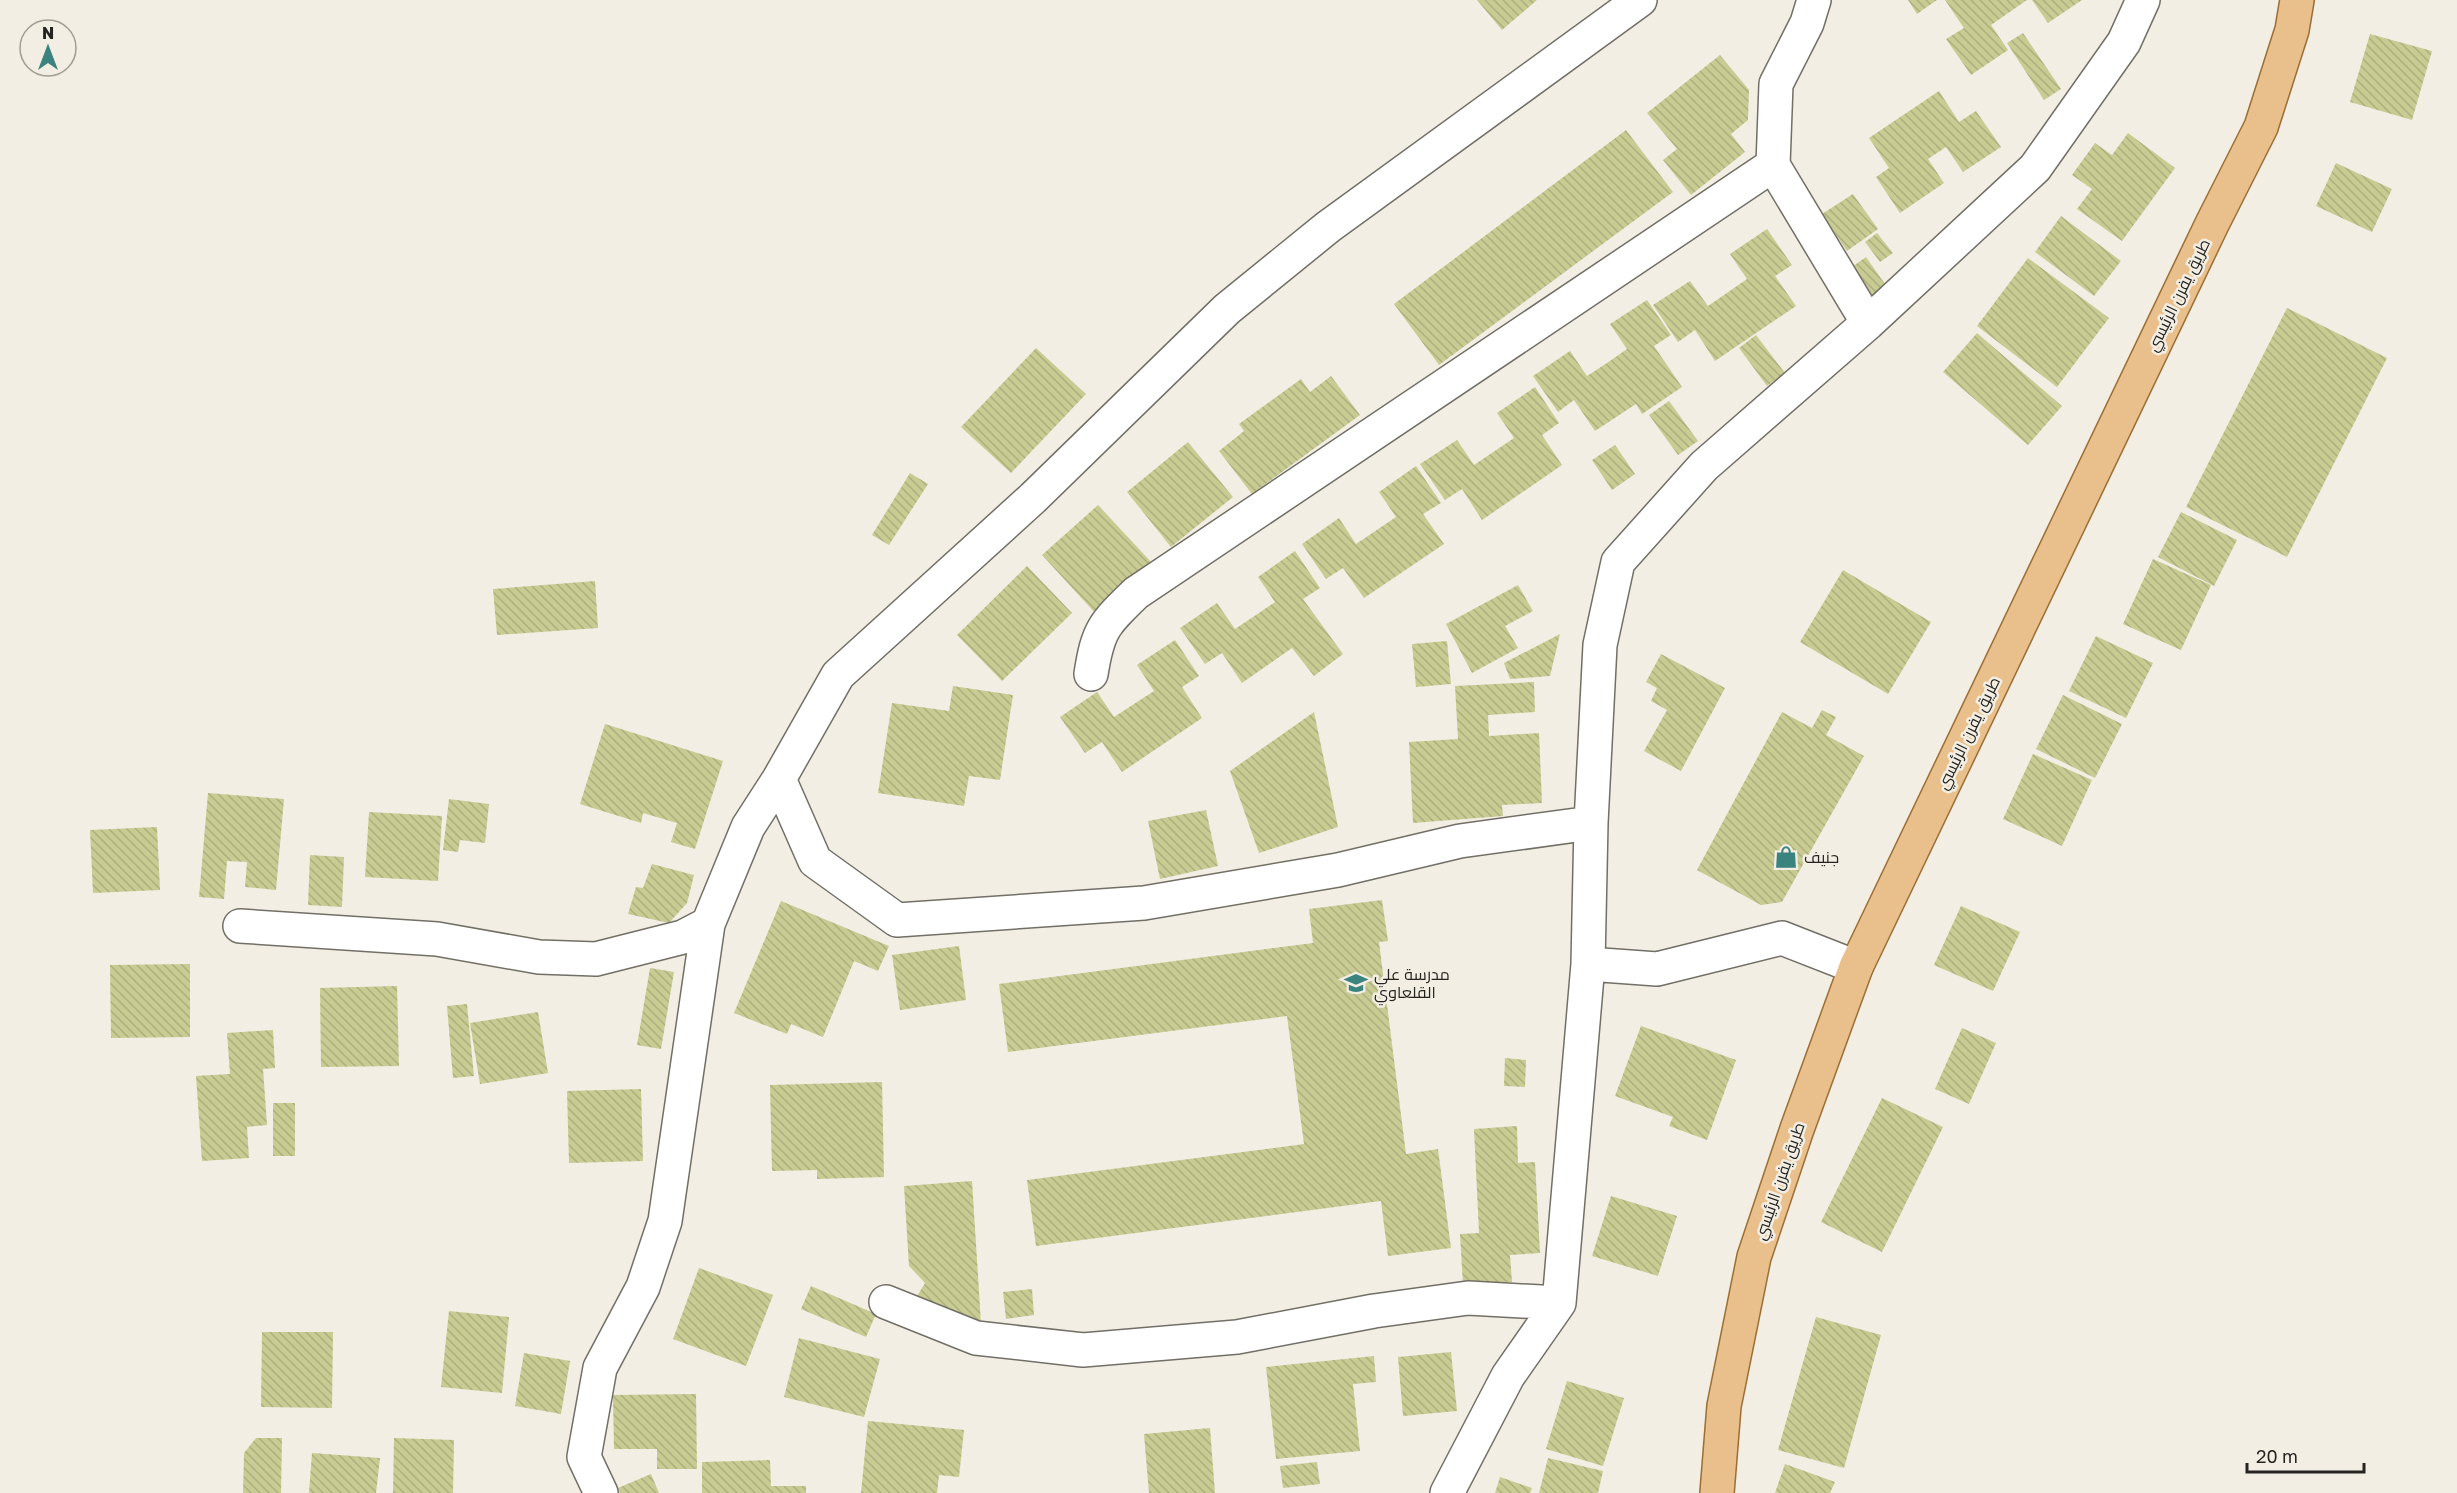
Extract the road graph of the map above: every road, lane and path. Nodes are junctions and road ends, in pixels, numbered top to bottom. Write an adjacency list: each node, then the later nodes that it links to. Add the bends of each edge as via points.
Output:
1 (1640, 0): 8 (street, via 1328,227 1227,309 1033,498 838,675)
2 (1814, 0): 5 (street, via 1807,23 1776,84)
3 (2143, 0): 6 (street, via 2124,42 2034,168)
4 (2297, 0): 13 (main road, طريق يفرن الرئيسي, via 2292,30 2261,127)
5 (1773, 165): 6 (street); 7 (street, via 1136,593 1107,621 1096,644)
6 (1868, 323): 9 (street, via 1704,466 1618,562 1600,645)
7 (1091, 674)
8 (779, 779): 9 (street, via 814,861 897,920 1144,903 1338,870 1460,841); 10 (street, via 747,827)
9 (1591, 823): 12 (street)
10 (708, 924): 11 (street, via 683,937 596,959 539,957 437,939); 16 (street, via 665,1221 643,1287 600,1368 584,1457)
11 (240, 926)
12 (1588, 964): 13 (street, via 1657,969 1782,938); 15 (street)
13 (1856, 967): 18 (main road, طريق يفرن الرئيسي, via 1754,1257 1724,1406)
14 (886, 1302): 15 (street, via 976,1338 1083,1350 1237,1337 1468,1298)
15 (1559, 1303): 17 (street, via 1508,1376)
16 (602, 1493)
17 (1447, 1493)
18 (1716, 1493)

